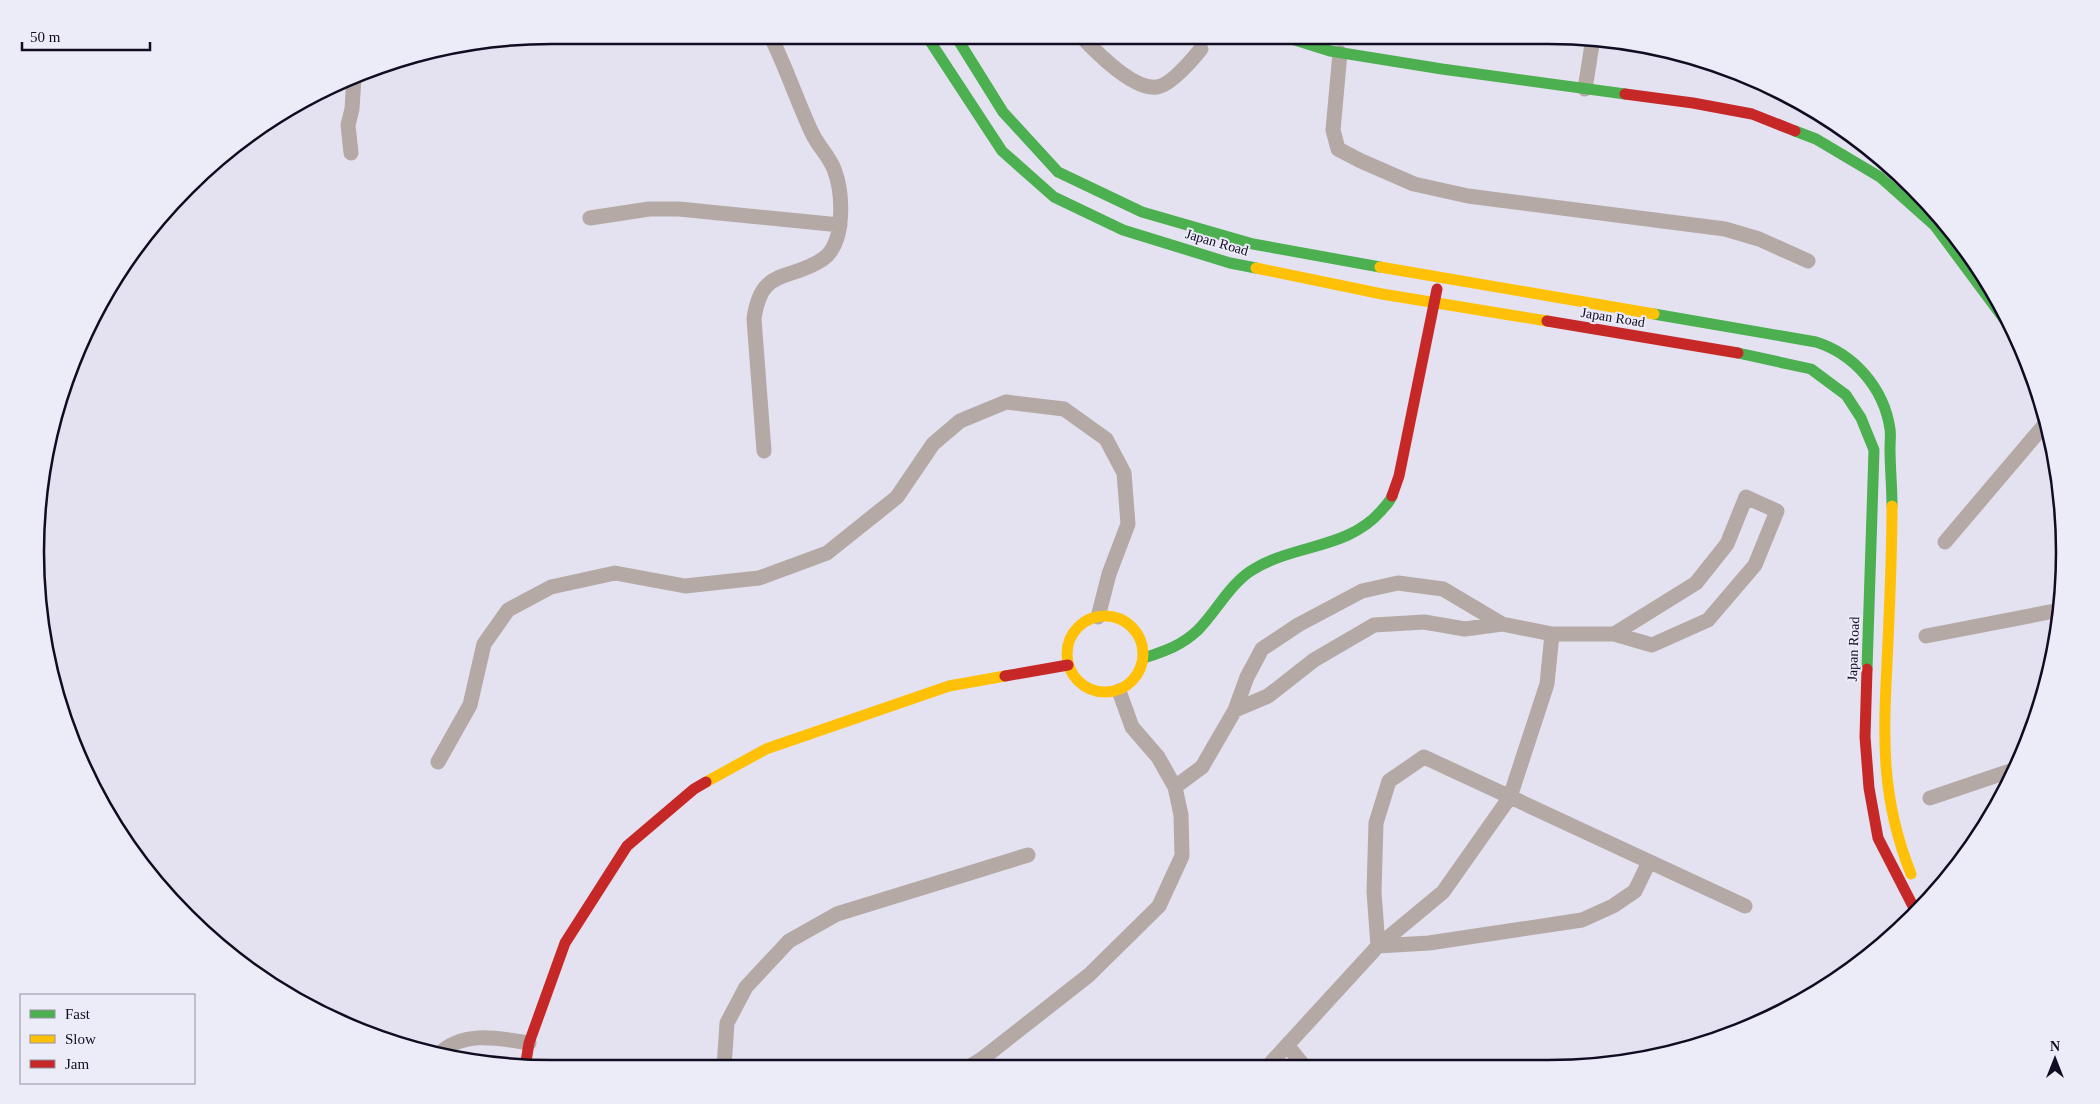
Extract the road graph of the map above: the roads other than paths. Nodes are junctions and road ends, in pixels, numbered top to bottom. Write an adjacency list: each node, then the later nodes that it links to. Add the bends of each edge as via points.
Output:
1 (774, 44): 13 (street, via 813,135 834,168)
2 (932, 44): 17 (main road, Japan Road, via 1002,152 1054,196 1123,230 1230,263)
3 (961, 44): 15 (main road, Japan Road, via 1003,112 1058,172 1142,212 1253,244)
4 (1089, 44): 7 (street, via 1103,59 1148,87 1164,84 1185,68)
5 (1306, 44): 8 (main road)
6 (1592, 46): 10 (street)
7 (1201, 49)
8 (1340, 53): 10 (main road); 14 (street, via 1332,130 1338,149 1360,161 1414,184 1468,196 1725,229 1758,239)
9 (354, 84): 11 (street, via 348,124)
10 (1585, 89): 16 (main road, via 1752,114 1816,139 1880,177 1936,226)
11 (351, 153)
12 (590, 218): 13 (street, via 649,209 679,209)
13 (840, 225): 19 (street, via 836,242 824,258 789,273 761,291 754,319)
14 (1808, 261)
15 (1439, 278): 17 (main road); 38 (main road, Japan Road, via 1823,343 1864,372 1878,395 1889,426 1892,570 1884,729 1886,784 1892,824 1900,850)
16 (1986, 295)
17 (1434, 302): 27 (main road, via 1399,476 1391,499 1373,520 1355,533 1282,556 1253,569 1221,600 1198,630 1173,649); 39 (main road, Japan Road, via 1756,356 1812,369 1846,395 1861,418 1874,450 1865,737 1869,788 1878,838)
18 (2041, 429): 20 (street)
19 (764, 451)
20 (1945, 542)
21 (2053, 611): 26 (street)
22 (1098, 617): 27 (main road, via 1110,616 1131,626 1139,635); 28 (main road, via 1086,621 1069,640); 31 (street, via 1109,574 1128,524 1124,473 1106,439 1064,409 1006,402 960,421 933,444 898,497 828,553 759,578 685,586 615,573 551,587 508,610 484,644 470,705)
23 (1502, 624): 24 (street); 30 (street, via 1465,629 1424,622 1374,625 1314,660 1268,696); 30 (street, via 1443,589 1398,582 1362,591 1298,625 1262,649)
24 (1552, 634): 25 (street); 34 (street, via 1547,684)
25 (1614, 634): 25 (street, via 1696,583 1727,544 1746,497 1777,511 1755,565 1708,620 1652,645)
26 (1926, 636)
27 (1144, 658): 29 (main road, via 1136,678)
28 (1068, 665): 29 (main road, via 1082,686 1106,693); 42 (main road, via 948,686 766,749 694,790 627,846 565,942)
29 (1119, 691): 33 (street, via 1132,727 1158,757)
30 (1235, 710): 33 (street, via 1202,767)
31 (438, 762)
32 (2006, 772): 35 (street)
33 (1175, 788): 47 (street, via 1181,815 1182,856 1159,906 1089,974)
34 (1510, 797): 37 (street); 41 (street, via 1443,892); 41 (street, via 1424,757 1389,781 1376,823 1374,892)
35 (1930, 798)
36 (1028, 855): 46 (street, via 837,914 789,941 746,987 727,1023)
37 (1649, 862): 40 (street); 41 (street, via 1635,891 1614,906 1582,920 1429,943)
38 (1916, 882)
39 (1913, 905)
40 (1745, 906)
41 (1378, 946): 43 (street)
42 (529, 1043): 44 (street, via 488,1036 460,1041); 45 (main road)
43 (1287, 1044): 48 (street); 49 (street)
44 (448, 1049)
45 (526, 1059)
46 (724, 1060)
47 (980, 1060)
48 (1273, 1060)
49 (1299, 1060)

